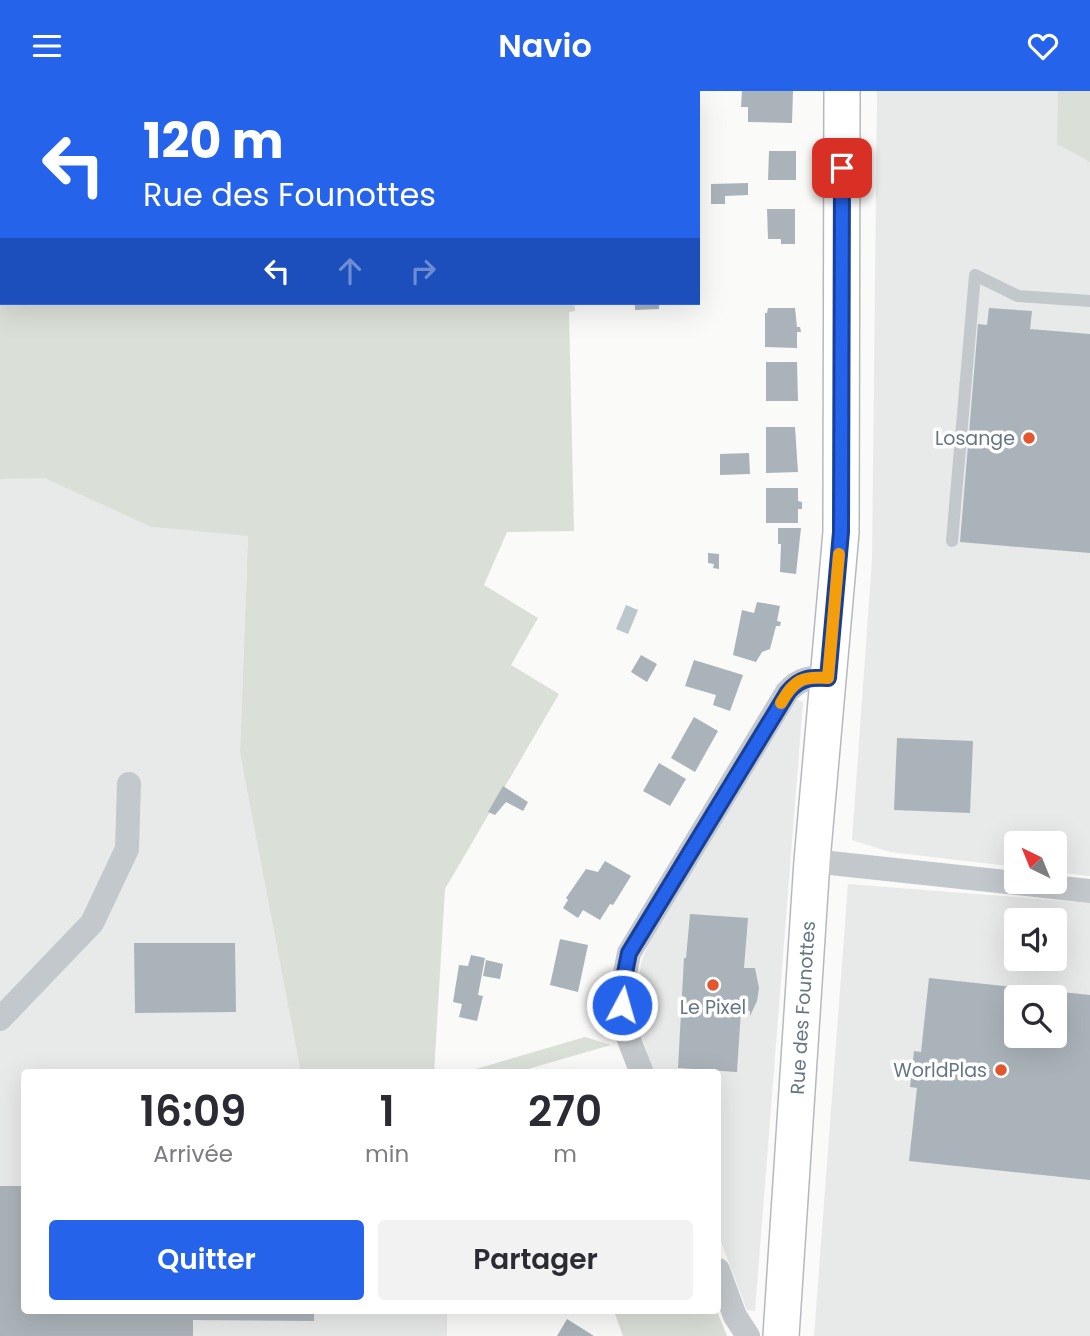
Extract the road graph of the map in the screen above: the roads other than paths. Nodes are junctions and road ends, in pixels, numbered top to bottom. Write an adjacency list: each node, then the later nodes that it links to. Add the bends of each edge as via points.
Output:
1 (842, 91): 4 (street, Rue des Founottes, via 841,532)
2 (1090, 301): 3 (lane, via 1018,296 975,275)
3 (951, 541)
4 (828, 678): 6 (street, Rue des Founottes); 9 (street, via 807,677 788,692 629,953 622,1022)
5 (130, 784): 8 (street, via 127,849 92,923)
6 (812, 861): 7 (street); 12 (street, Rue des Founottes)
7 (1090, 891)
8 (0, 1019)
9 (640, 1069)
10 (721, 1277): 11 (street)
11 (741, 1326)
12 (781, 1336)

